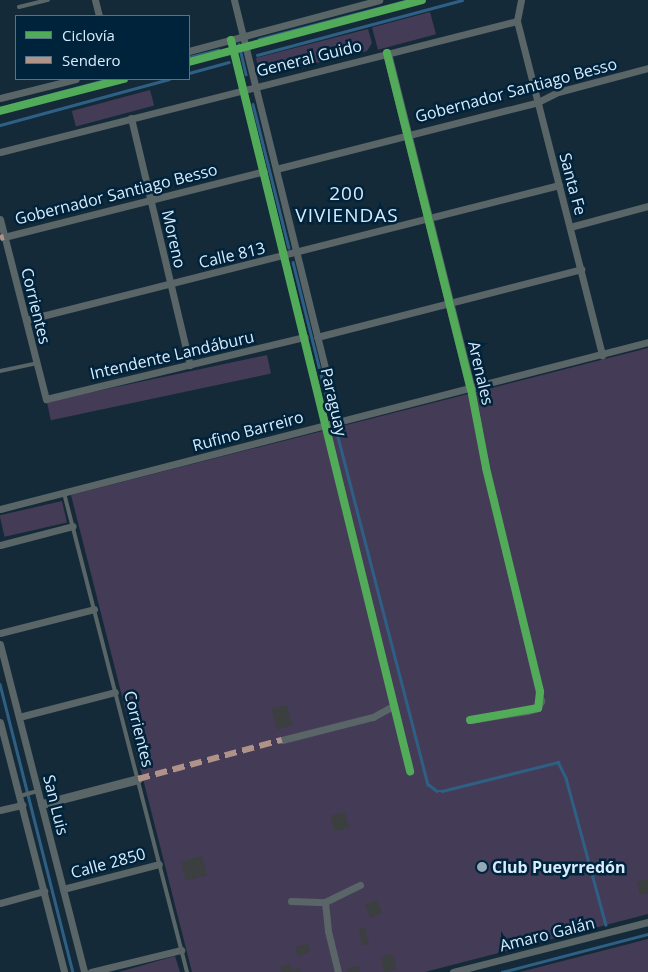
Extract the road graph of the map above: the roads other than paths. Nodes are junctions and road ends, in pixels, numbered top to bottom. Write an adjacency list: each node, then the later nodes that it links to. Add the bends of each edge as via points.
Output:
1 (48, 0): 6 (lane)
2 (95, 0): 7 (street)
3 (234, 0): 9 (street, Paraguay)
4 (376, 0): 9 (street)
5 (521, 0): 8 (street)
6 (19, 7)
7 (99, 15)
8 (517, 21): 12 (street, General Guido); 18 (street, Santa Fe)
9 (243, 37): 10 (street); 15 (street, Paraguay)
10 (231, 40): 11 (street); 16 (street, Paraguay)
11 (190, 51)
12 (387, 53): 15 (street, General Guido); 20 (street, Arenales)
13 (648, 68): 18 (street, Gobernador Santiago Besso, via 558,92)
14 (72, 80): 17 (street)
15 (255, 85): 16 (street, General Guido); 22 (street, Paraguay)
16 (243, 88): 19 (street, General Guido); 23 (street, Paraguay)
17 (0, 98)
18 (538, 102): 20 (street, Gobernador Santiago Besso); 24 (street, Santa Fe)
19 (131, 118): 21 (street, General Guido); 25 (street, Moreno)
20 (407, 134): 22 (street, Gobernador Santiago Besso); 28 (street, Arenales)
21 (0, 152)
22 (276, 168): 31 (street, Paraguay)
23 (264, 171): 25 (street, Gobernador Santiago Besso); 32 (street, Paraguay)
24 (559, 185): 28 (street, Calle 813); 29 (street, Santa Fe)
25 (151, 200): 30 (street, Gobernador Santiago Besso); 34 (street, Moreno)
26 (648, 206): 29 (street)
27 (0, 219): 30 (street, Corrientes)
28 (429, 220): 31 (street, Calle 813); 35 (street, Arenales)
29 (570, 227): 33 (street, Santa Fe)
30 (4, 237): 36 (street, Corrientes)
31 (296, 254): 32 (street, Calle 813); 38 (street, Paraguay)
32 (285, 256): 34 (street, Calle 813); 37 (street, Paraguay)
33 (581, 269): 35 (street); 40 (street, Santa Fe)
34 (170, 284): 36 (street, Calle 813); 42 (street, Moreno)
35 (450, 303): 38 (street); 44 (street, Arenales)
36 (26, 320): 41 (street, Corrientes)
37 (305, 337): 42 (street, Intendente Landáburu); 47 (street, Paraguay)
38 (317, 337): 46 (street, Paraguay)
39 (648, 342): 40 (street, Rufino Barreiro)
40 (602, 355): 44 (street, Rufino Barreiro)
41 (37, 363): 43 (lane); 45 (street, Corrientes)
42 (190, 365): 45 (street, Intendente Landáburu)
43 (0, 372)
44 (471, 389): 46 (street, Rufino Barreiro); 58 (street, Arenales, via 486,468 541,701 538,708 527,711)
45 (46, 399)
46 (338, 421): 47 (street, Rufino Barreiro)
47 (325, 425): 48 (street, Rufino Barreiro); 56 (street, Paraguay)
48 (64, 493): 49 (street, Rufino Barreiro); 50 (lane, Corrientes)
49 (0, 509)
50 (73, 526): 51 (street); 52 (lane, Corrientes)
51 (0, 545)
52 (94, 609): 53 (street); 55 (lane, Corrientes)
53 (0, 633)
54 (0, 644): 57 (street, San Luis)
55 (115, 692): 57 (street); 62 (lane, Corrientes)
56 (393, 706): 60 (street, via 373,717); 61 (street, Paraguay)
57 (19, 716): 63 (street, San Luis)
58 (470, 720)
59 (0, 722): 64 (street, San Luis)
60 (282, 740)
61 (410, 771)
62 (138, 779): 65 (street); 68 (lane, Corrientes)
63 (38, 791): 64 (lane); 65 (street, San Luis)
64 (20, 796): 66 (street, San Luis)
65 (42, 804): 70 (street, San Luis)
66 (22, 805): 67 (street); 71 (street, San Luis)
67 (0, 810)
68 (159, 864): 70 (street, Calle 2850); 76 (lane, Corrientes)
69 (360, 885): 73 (street)
70 (63, 889): 78 (street, San Luis)
71 (44, 891): 74 (street); 77 (street, San Luis)
72 (291, 901): 73 (street)
73 (325, 902): 81 (street)
74 (0, 903)
75 (648, 922): 82 (street, Amaro Galán)
76 (181, 950): 79 (street); 80 (lane, Corrientes)
77 (64, 972)
78 (84, 972)
79 (91, 972)
80 (187, 972)
81 (338, 972)
82 (453, 972)

